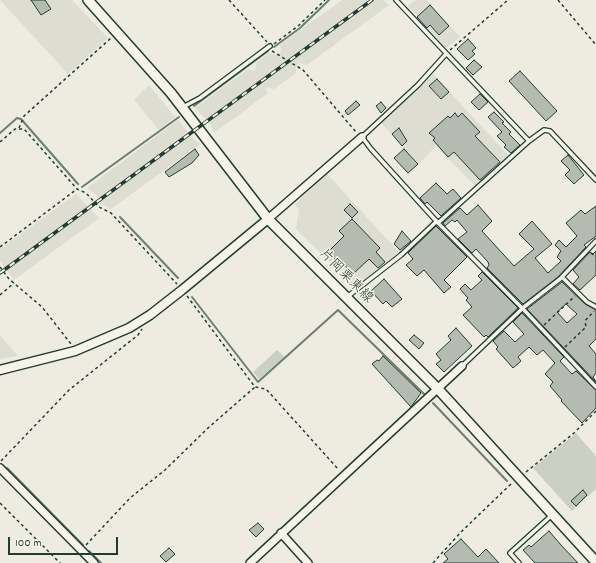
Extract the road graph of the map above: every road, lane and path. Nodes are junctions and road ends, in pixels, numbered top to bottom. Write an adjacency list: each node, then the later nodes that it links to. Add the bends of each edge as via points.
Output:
1 (88, 0): 7 (main road, 片岡栗東線)
2 (229, 0): 9 (path)
3 (325, 0): 9 (path, via 298,26)
4 (396, 0): 10 (lane)
5 (508, 0): 10 (path)
6 (558, 0): 8 (path)
7 (118, 32): 11 (main road, 片岡栗東線); 12 (path, via 24,116)
8 (596, 45)
9 (270, 46): 11 (lane, via 200,98); 13 (path, via 272,51 303,70)
10 (446, 54): 13 (lane, via 418,85); 14 (lane)
11 (182, 108): 18 (main road, 片岡栗東線)
12 (19, 128): 15 (path, via 14,129); 17 (path, via 24,129)
13 (362, 137): 18 (street); 19 (lane)
14 (529, 141): 16 (lane, via 544,130 550,131); 19 (lane)
15 (0, 142)
16 (596, 180)
17 (77, 189): 21 (path); 25 (path, via 86,193 99,207 111,212)
18 (268, 219): 25 (street); 28 (main road, 片岡栗東線)
19 (438, 222): 28 (lane, via 401,255); 30 (lane)
20 (596, 241): 23 (lane)
21 (0, 247)
22 (0, 267): 24 (path)
23 (562, 277): 26 (lane); 30 (lane)
24 (14, 283): 27 (path); 34 (path, via 42,306 68,338)
25 (182, 290): 34 (street, via 129,328); 37 (path)
26 (578, 293): 29 (lane); 32 (path)
27 (0, 295)
28 (346, 297): 39 (main road, 片岡栗東線)
29 (596, 308): 33 (path, via 585,321 586,327)
30 (522, 309): 32 (lane); 35 (lane)
31 (143, 328): 41 (path, via 138,335 69,390)
32 (541, 328): 33 (lane)
33 (562, 350): 38 (lane)
34 (75, 351): 36 (street)
35 (462, 366): 39 (street)
36 (0, 370)
37 (255, 387): 43 (path, via 266,389); 48 (path, via 165,470 130,498)
38 (596, 387)
39 (438, 389): 43 (street); 44 (main road, 片岡栗東線)
40 (596, 411): 44 (path, via 574,433)
41 (0, 462)
42 (0, 468): 48 (street)
43 (344, 476): 47 (street)
44 (519, 478): 46 (main road, 片岡栗東線); 54 (path, via 461,532)
45 (0, 503): 50 (path)
46 (552, 514): 49 (main road, 片岡栗東線); 55 (lane, via 510,552)
47 (281, 533): 52 (street); 53 (street)
48 (81, 550): 51 (street)
49 (596, 562)
50 (60, 563)
51 (94, 563)
52 (250, 563)
53 (308, 563)
54 (433, 563)
55 (519, 563)

